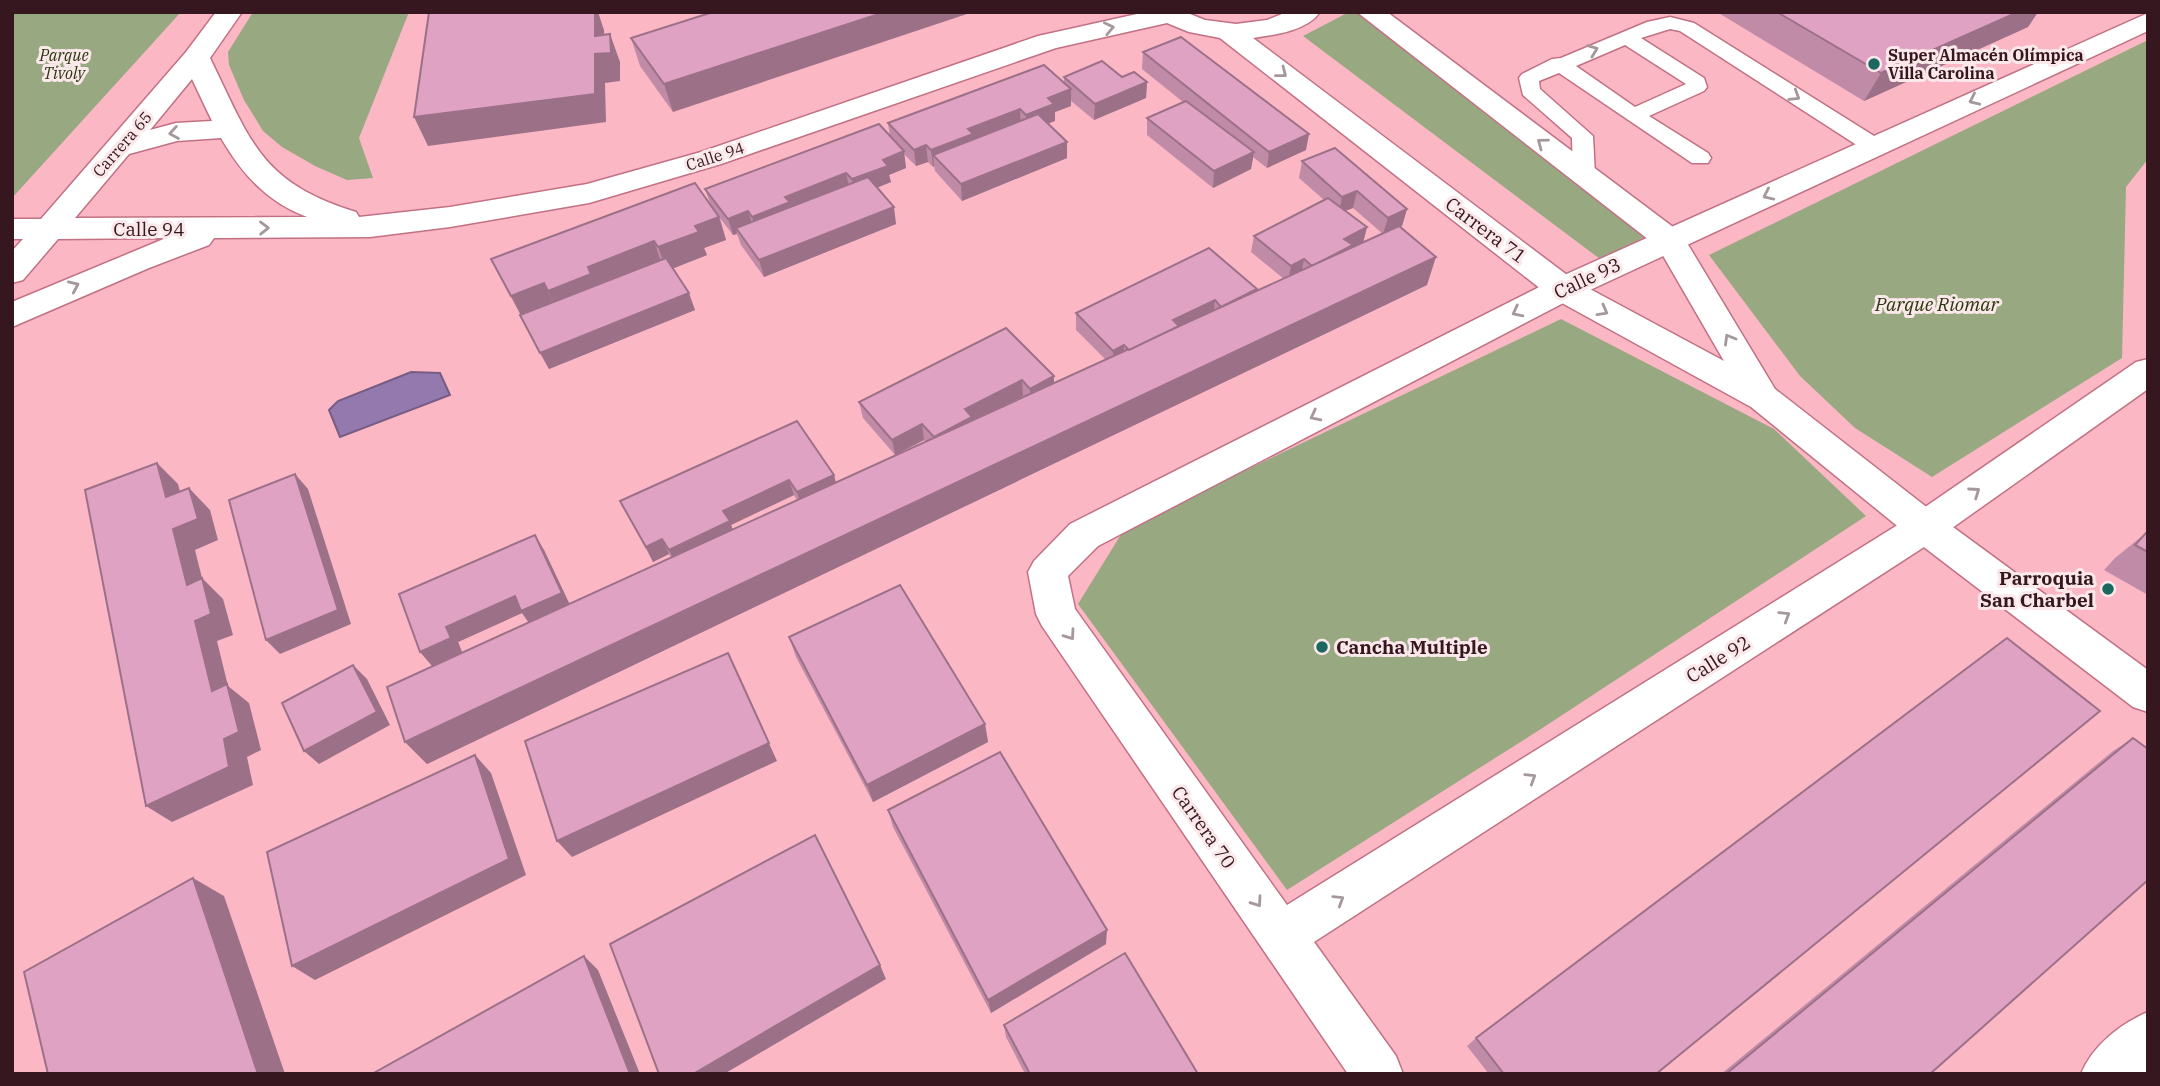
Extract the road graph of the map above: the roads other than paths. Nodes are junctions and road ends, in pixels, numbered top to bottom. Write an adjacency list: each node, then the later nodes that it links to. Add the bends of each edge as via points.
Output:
1 (229, 12): 10 (street, Carrera 65)
2 (1088, 12): 9 (street, Calle 94)
3 (1307, 12): 7 (street, via 1269,29)
4 (1370, 12): 17 (street, Carrera 71, one-way to 4)
5 (1167, 14): 7 (street); 9 (street, Calle 94, one-way to 5)
6 (2148, 21): 14 (street, Calle 93, one-way to 14)
7 (1228, 32): 24 (street, Carrera 71, one-way to 24)
8 (1626, 37): 11 (lane, one-way to 8); 12 (lane, via 1697,82 1697,87); 14 (lane, one-way to 14, via 1670,23 1687,27)
9 (1048, 42): 18 (street, Calle 94, via 711,158 589,193)
10 (196, 58): 13 (street, Calle 94); 15 (street, Carrera 65)
11 (1559, 63): 12 (lane); 17 (lane, via 1529,78 1530,91 1582,136)
12 (1633, 114): 16 (lane)
13 (232, 128): 15 (street, one-way to 15, via 176,132); 18 (street, Calle 94, via 258,171 279,191 307,206)
14 (1874, 146): 22 (street, Calle 93, one-way to 22)
15 (118, 148): 21 (street, Carrera 65)
16 (1700, 158)
17 (1584, 175): 22 (street, Carrera 71)
18 (370, 227): 20 (street, Calle 94, one-way to 18)
19 (12, 229): 21 (street, Calle 94)
20 (225, 229): 21 (street, Calle 94); 25 (street, one-way to 20, via 138,260)
21 (49, 230): 23 (street, Carrera 65)
22 (1670, 240): 24 (street, Calle 93); 27 (street, Carrera 71, one-way to 22)
23 (12, 272)
24 (1563, 289): 27 (street, Carrera 71, one-way to 27); 29 (street, Calle 93, one-way to 29, via 1084,535)
25 (12, 315)
26 (2148, 371): 28 (street, Calle 92, one-way to 26)
27 (1763, 398): 28 (street, Carrera 71)
28 (1925, 527): 30 (street, Carrera 71); 31 (street, Calle 92, one-way to 28)
29 (1048, 572): 31 (street, Carrera 70, one-way to 31, via 1056,614)
30 (2148, 694)
31 (1281, 936): 33 (street, Carrera 70)
32 (2148, 1037): 34 (street)
33 (1378, 1074)
34 (2106, 1074)

